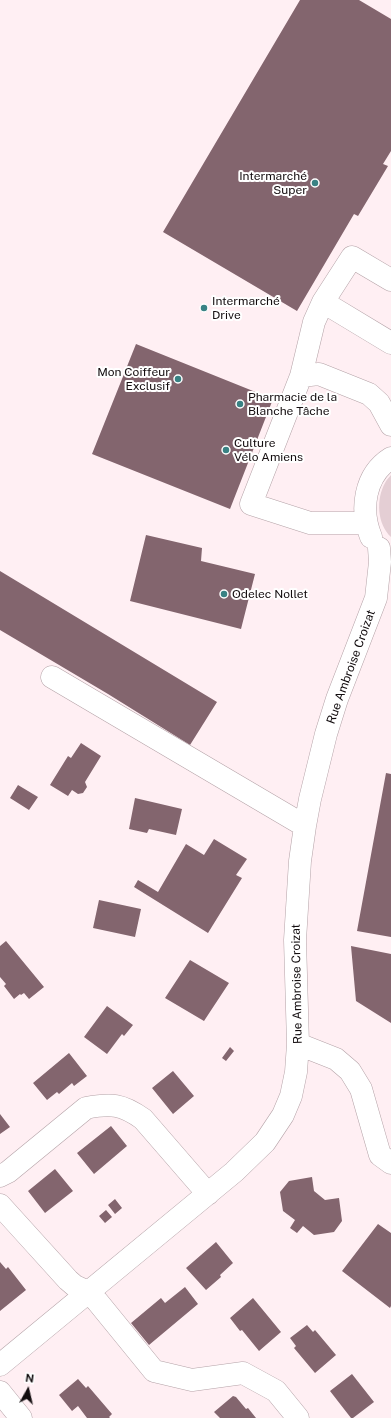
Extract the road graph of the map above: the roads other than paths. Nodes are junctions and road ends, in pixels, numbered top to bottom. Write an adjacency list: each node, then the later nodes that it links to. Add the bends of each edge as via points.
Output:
1 (391, 280): 2 (street, via 352,257)
2 (323, 302): 3 (street); 4 (street, via 314,322)
3 (391, 343)
4 (301, 376): 5 (street, via 319,374 369,394 379,403); 7 (street, via 251,504 310,523)
5 (391, 425)
6 (391, 458): 7 (street, via 376,472 368,488 364,505)
7 (366, 523): 8 (street, via 371,536)
8 (385, 553): 9 (street, Rue Ambroise Croizat, via 380,562)
9 (384, 593): 11 (street, Rue Ambroise Croizat, via 337,699 313,785)
10 (52, 677): 11 (street)
11 (305, 826): 12 (street, Rue Ambroise Croizat, via 295,940)
12 (298, 1044): 13 (street, via 336,1059 350,1071 361,1090 380,1155); 15 (street, Rue Ambroise Croizat, via 291,1096 283,1115 265,1142)
13 (391, 1163)
14 (0, 1176): 15 (street, via 86,1108 101,1105 118,1106 143,1118)
15 (208, 1194): 17 (street, Rue Ambroise Croizat)
16 (0, 1205): 17 (street, via 75,1286)
17 (88, 1292): 18 (street, Rue Ambroise Croizat); 21 (street, via 154,1371 192,1380 242,1373 276,1391)
18 (0, 1365)
19 (0, 1392): 20 (street)
20 (21, 1418)
21 (298, 1418)

